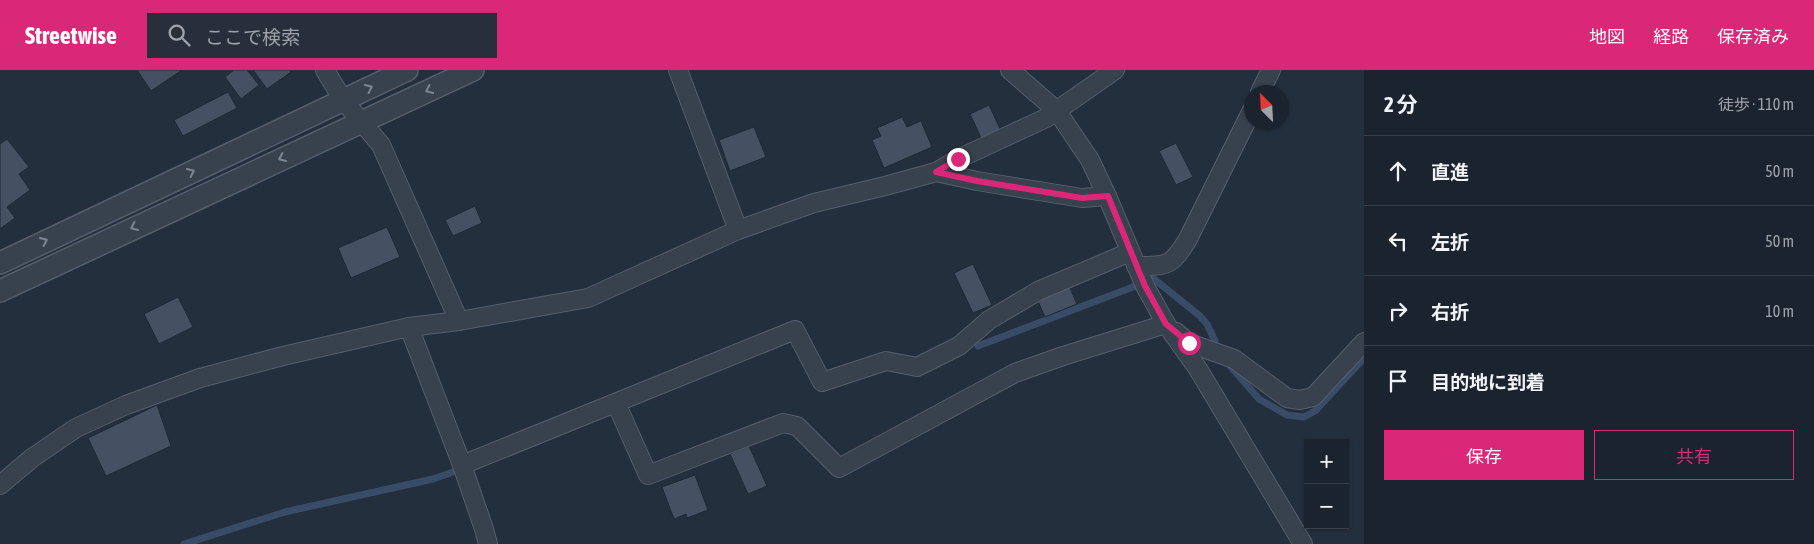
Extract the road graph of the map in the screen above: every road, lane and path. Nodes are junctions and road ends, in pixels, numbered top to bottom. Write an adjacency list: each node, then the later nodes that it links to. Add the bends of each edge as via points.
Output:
1 (325, 70): 9 (street)
2 (407, 70): 9 (street, one-way to 2)
3 (474, 70): 11 (street, one-way to 11)
4 (678, 70): 15 (street)
5 (1010, 70): 10 (street)
6 (1115, 70): 10 (street)
7 (1271, 70): 8 (street)
8 (1264, 85)
9 (343, 100): 11 (street); 16 (street, one-way to 9)
10 (1057, 111): 13 (street); 14 (street, via 1090,160)
11 (361, 122): 18 (street, one-way to 18); 19 (street, via 381,145)
12 (1244, 126): 17 (street, via 1177,258 1161,266)
13 (936, 172): 14 (street, via 1082,198); 15 (street, via 814,203)
14 (1108, 196): 17 (street)
15 (738, 230): 19 (street, via 588,298)
16 (0, 263)
17 (1138, 270): 20 (street); 23 (street, via 1038,291 989,320 959,346 917,367 886,361 822,382 795,330)
18 (0, 290)
19 (459, 322): 21 (street)
20 (1166, 324): 22 (street, via 1189,343 1234,359 1287,398 1300,400 1313,397); 23 (street, via 1015,374 839,468 797,426 783,423 648,475); 27 (street, via 1198,369)
21 (410, 327): 24 (street); 25 (street, via 200,378 126,406 76,428)
22 (1364, 342)
23 (616, 403): 24 (street)
24 (462, 465): 26 (street)
25 (0, 485)
26 (488, 544)
27 (1303, 544)

